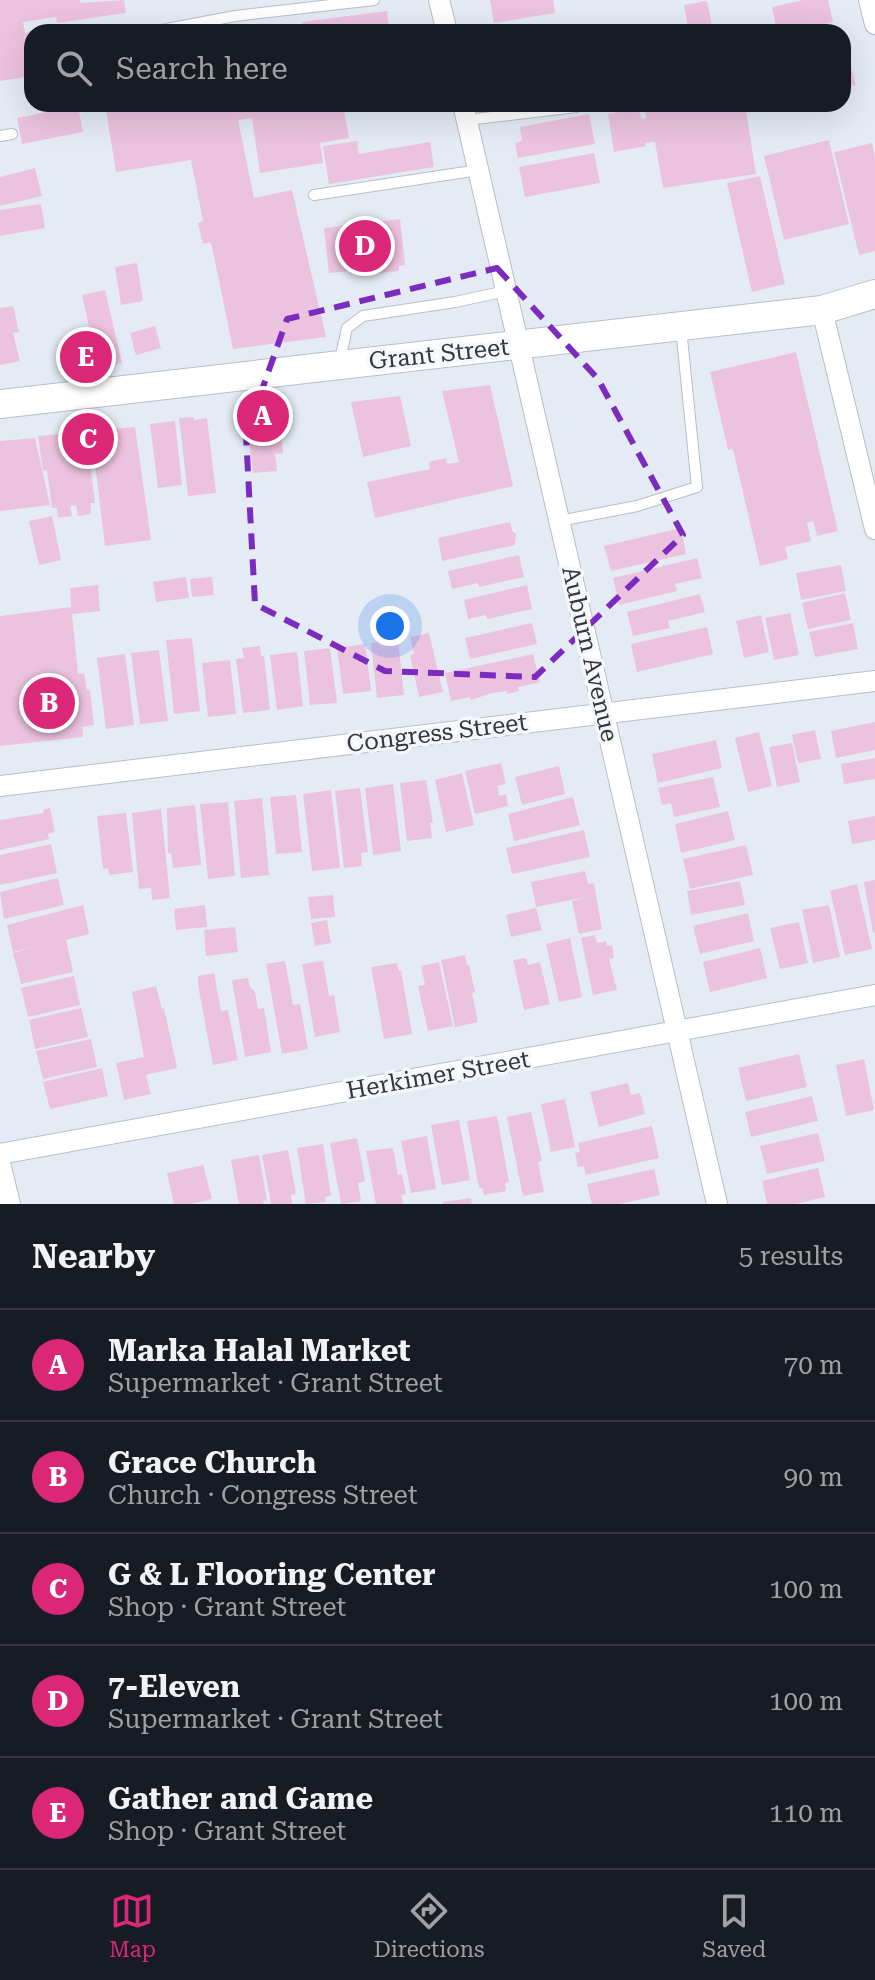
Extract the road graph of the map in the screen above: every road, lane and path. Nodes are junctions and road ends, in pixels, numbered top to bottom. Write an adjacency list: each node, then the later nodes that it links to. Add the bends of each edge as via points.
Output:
1 (374, 0): 4 (lane)
2 (439, 0): 5 (street)
3 (869, 0): 6 (street)
4 (193, 24)
5 (445, 24)
6 (875, 24)
7 (465, 112): 8 (street, Auburn Avenue)
8 (479, 170): 9 (lane); 10 (street, Auburn Avenue)
9 (314, 195)
10 (506, 291): 14 (street, Auburn Avenue); 15 (lane, via 363,316 347,328)
11 (875, 295): 12 (street, Grant Street)
12 (822, 310): 13 (street, Grant Street); 17 (street)
13 (681, 327): 14 (street, Grant Street); 18 (lane, via 697,487 637,506)
14 (519, 346): 15 (street, Grant Street); 18 (street, Auburn Avenue)
15 (339, 365): 16 (street, Grant Street)
16 (0, 404)
17 (874, 520)
18 (559, 521): 20 (street, Auburn Avenue)
19 (875, 681): 20 (street, Congress Street)
20 (604, 713): 21 (street, Congress Street); 23 (street, Auburn Avenue)
21 (0, 786)
22 (875, 995): 23 (street, Herkimer Street)
23 (677, 1032): 24 (street, Herkimer Street); 27 (street, Auburn Avenue)
24 (0, 1154)
25 (0, 1163): 26 (street)
26 (10, 1204)
27 (717, 1204)

